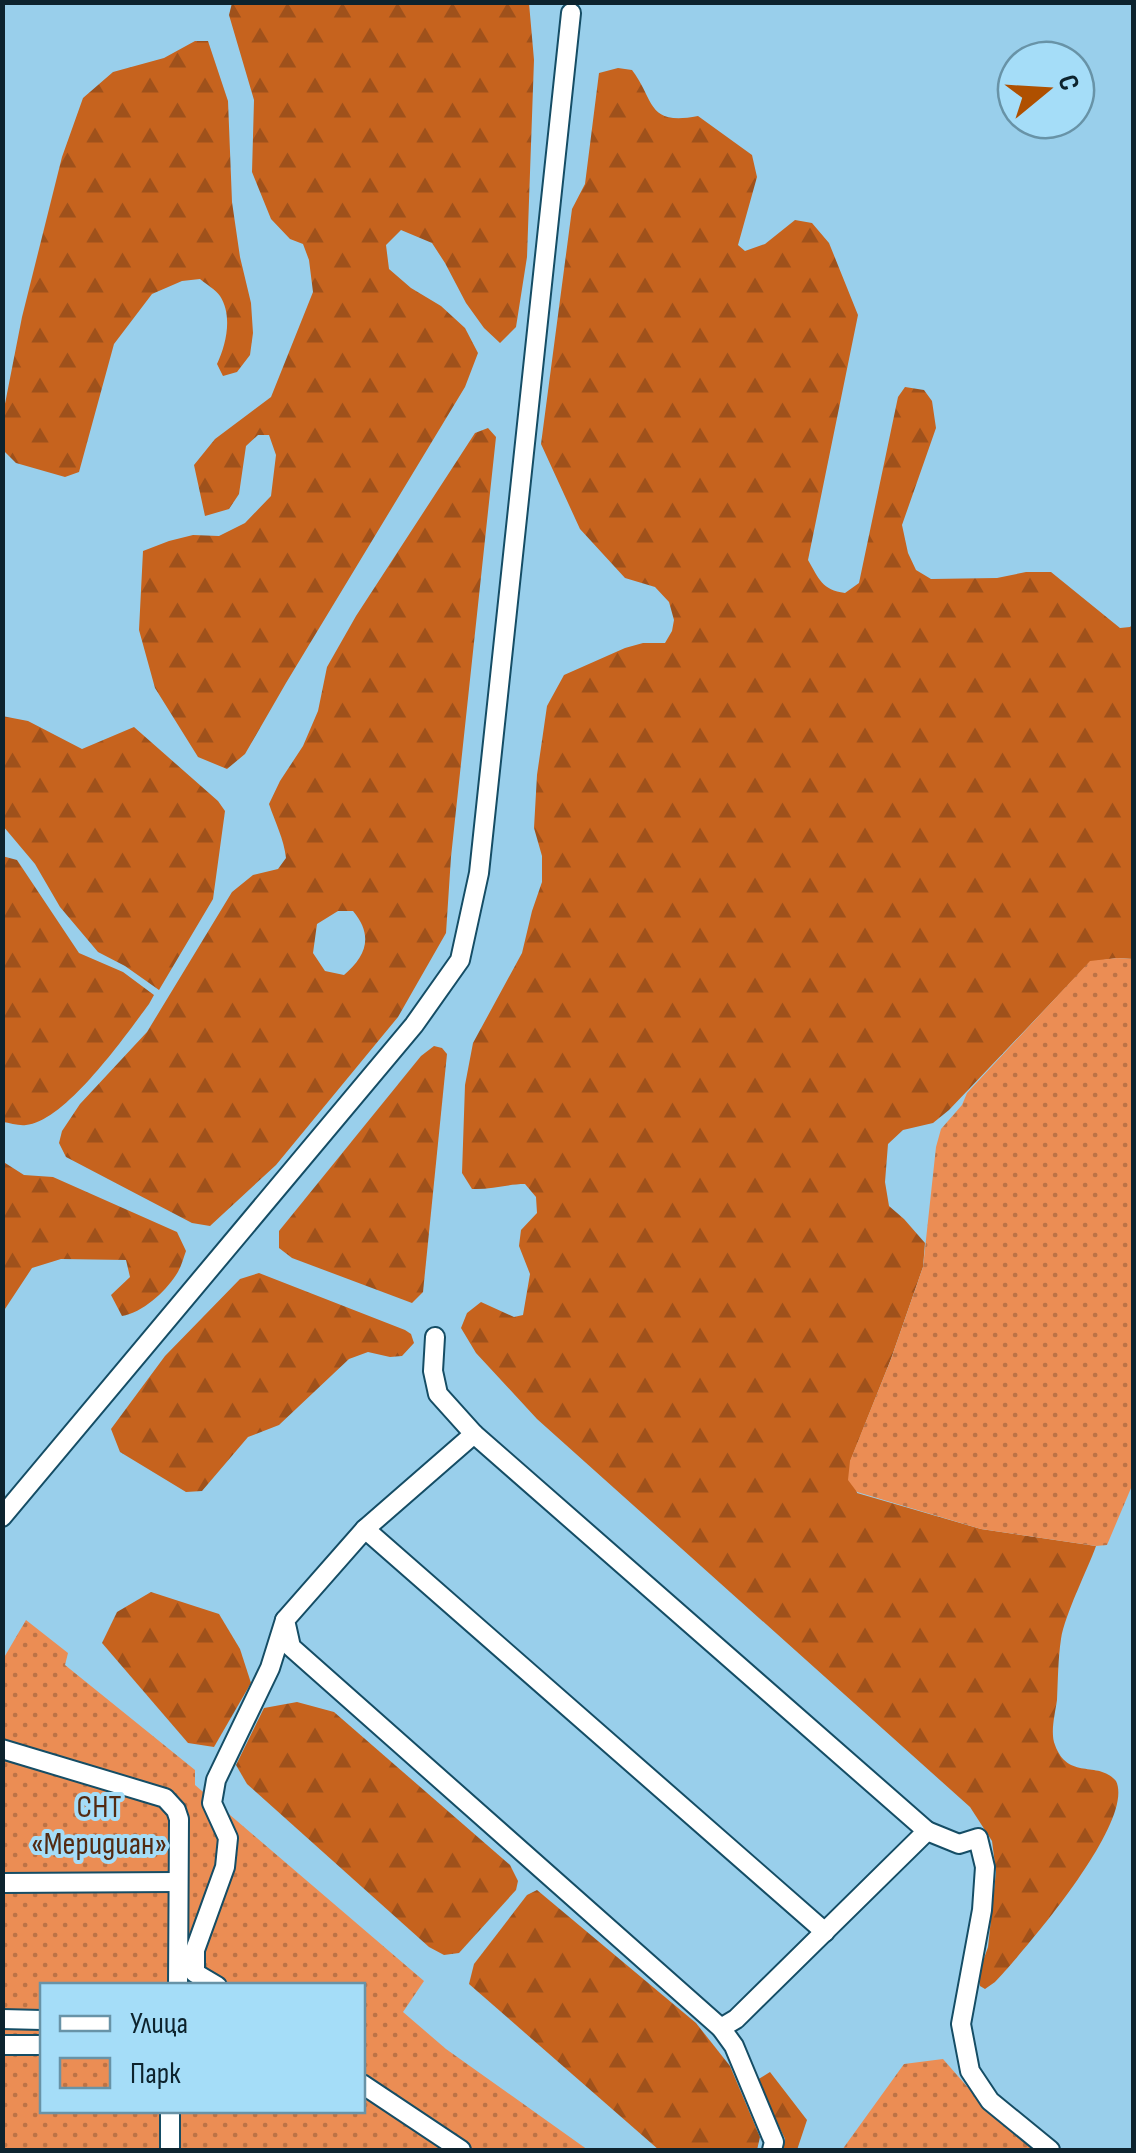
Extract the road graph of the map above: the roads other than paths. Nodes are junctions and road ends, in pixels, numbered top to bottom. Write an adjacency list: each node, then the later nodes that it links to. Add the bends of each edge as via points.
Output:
1 (572, 13): 4 (street, via 479,873 460,960 414,1025)
2 (435, 1337): 3 (street, via 438,1394)
3 (474, 1434): 5 (street); 8 (street)
4 (2, 1517)
5 (366, 1529): 6 (street); 11 (street)
6 (285, 1620): 13 (street, via 270,1668 216,1780 212,1803 228,1838 225,1867 195,1950 196,1973); 16 (street, via 291,1647)
7 (2, 1749): 9 (street, via 166,1798 178,1819)
8 (927, 1831): 11 (street); 24 (street, via 960,1844 978,1838 985,1867 962,2024 970,2071 990,2101)
9 (178, 1882): 10 (street); 12 (street)
10 (2, 1883)
11 (825, 1932): 16 (street)
12 (178, 1983)
13 (212, 1983)
14 (2, 2019): 15 (street)
15 (40, 2020)
16 (721, 2028): 23 (street, via 734,2046)
17 (2, 2044): 18 (street)
18 (40, 2045)
19 (365, 2086): 22 (street)
20 (170, 2113): 21 (street)
21 (170, 2150)
22 (461, 2150)
23 (772, 2150)
24 (1050, 2150)

